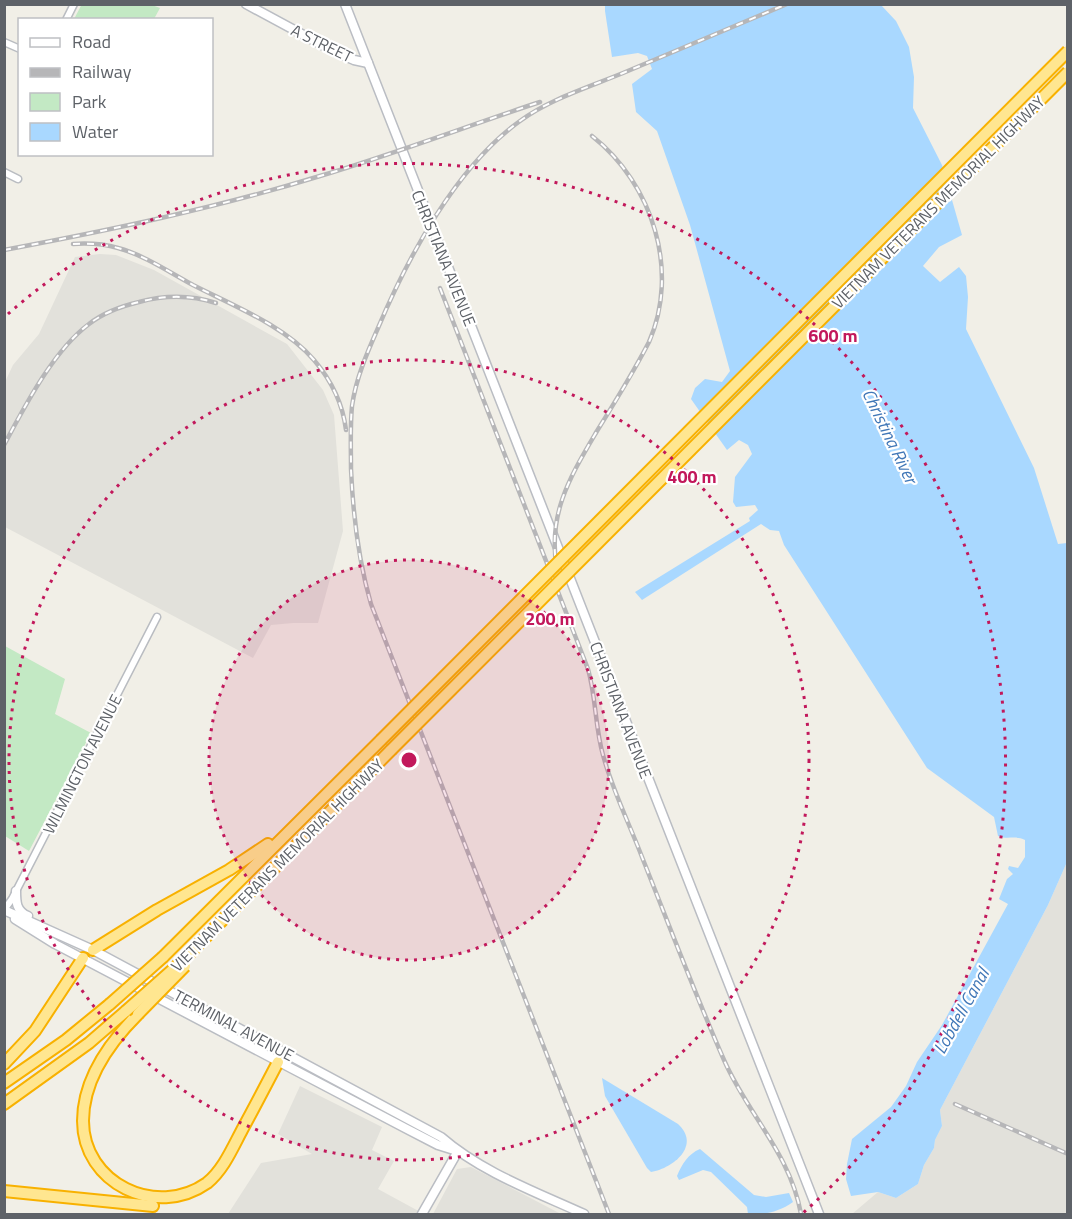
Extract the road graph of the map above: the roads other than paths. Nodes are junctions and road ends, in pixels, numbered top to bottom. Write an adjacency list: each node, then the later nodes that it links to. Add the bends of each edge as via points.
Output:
1 (74, 4): 4 (street)
2 (246, 4): 8 (main road, A STREET, via 335,52)
3 (345, 4): 8 (main road, CHRISTIANA AVENUE)
4 (67, 18)
5 (4, 42): 6 (street)
6 (18, 49)
7 (1068, 51): 13 (highway, VIETNAM VETERANS MEMORIAL HIGHWAY, bridge)
8 (368, 63): 29 (main road, CHRISTIANA AVENUE)
9 (1068, 72): 19 (highway, VIETNAM VETERANS MEMORIAL HIGHWAY, bridge, via 391,750)
10 (4, 171): 11 (street)
11 (18, 179)
12 (157, 617): 14 (street, WILMINGTON AVENUE)
13 (310, 810): 17 (highway, via 260,851); 23 (highway, VIETNAM VETERANS MEMORIAL HIGHWAY, bridge, via 163,957 66,1040)
14 (16, 891): 15 (street, WILMINGTON AVENUE); 16 (main road, via 16,902 23,914)
15 (4, 910): 16 (main road, TERMINAL AVENUE); 18 (main road, TERMINAL AVENUE)
16 (62, 934): 17 (main road, TERMINAL AVENUE)
17 (93, 950): 18 (main road); 20 (main road, TERMINAL AVENUE)
18 (83, 958): 21 (highway, via 35,1031); 22 (main road, TERMINAL AVENUE)
19 (181, 966): 22 (highway, bridge, via 115,1041 97,1069 86,1099 86,1141 97,1168 112,1183 151,1200 192,1193 209,1182 226,1160); 24 (highway, VIETNAM VETERANS MEMORIAL HIGHWAY, bridge, via 80,1050)
20 (288, 1053): 22 (main road); 25 (main road, TERMINAL AVENUE, via 441,1137)
21 (4, 1064)
22 (281, 1064): 25 (main road, TERMINAL AVENUE, via 438,1145); 26 (highway, via 227,1171 196,1198 172,1206 153,1206)
23 (4, 1083)
24 (4, 1104)
25 (458, 1151): 27 (main road); 28 (main road, TERMINAL AVENUE)
26 (4, 1191)
27 (422, 1215)
28 (584, 1215)
29 (819, 1215)

